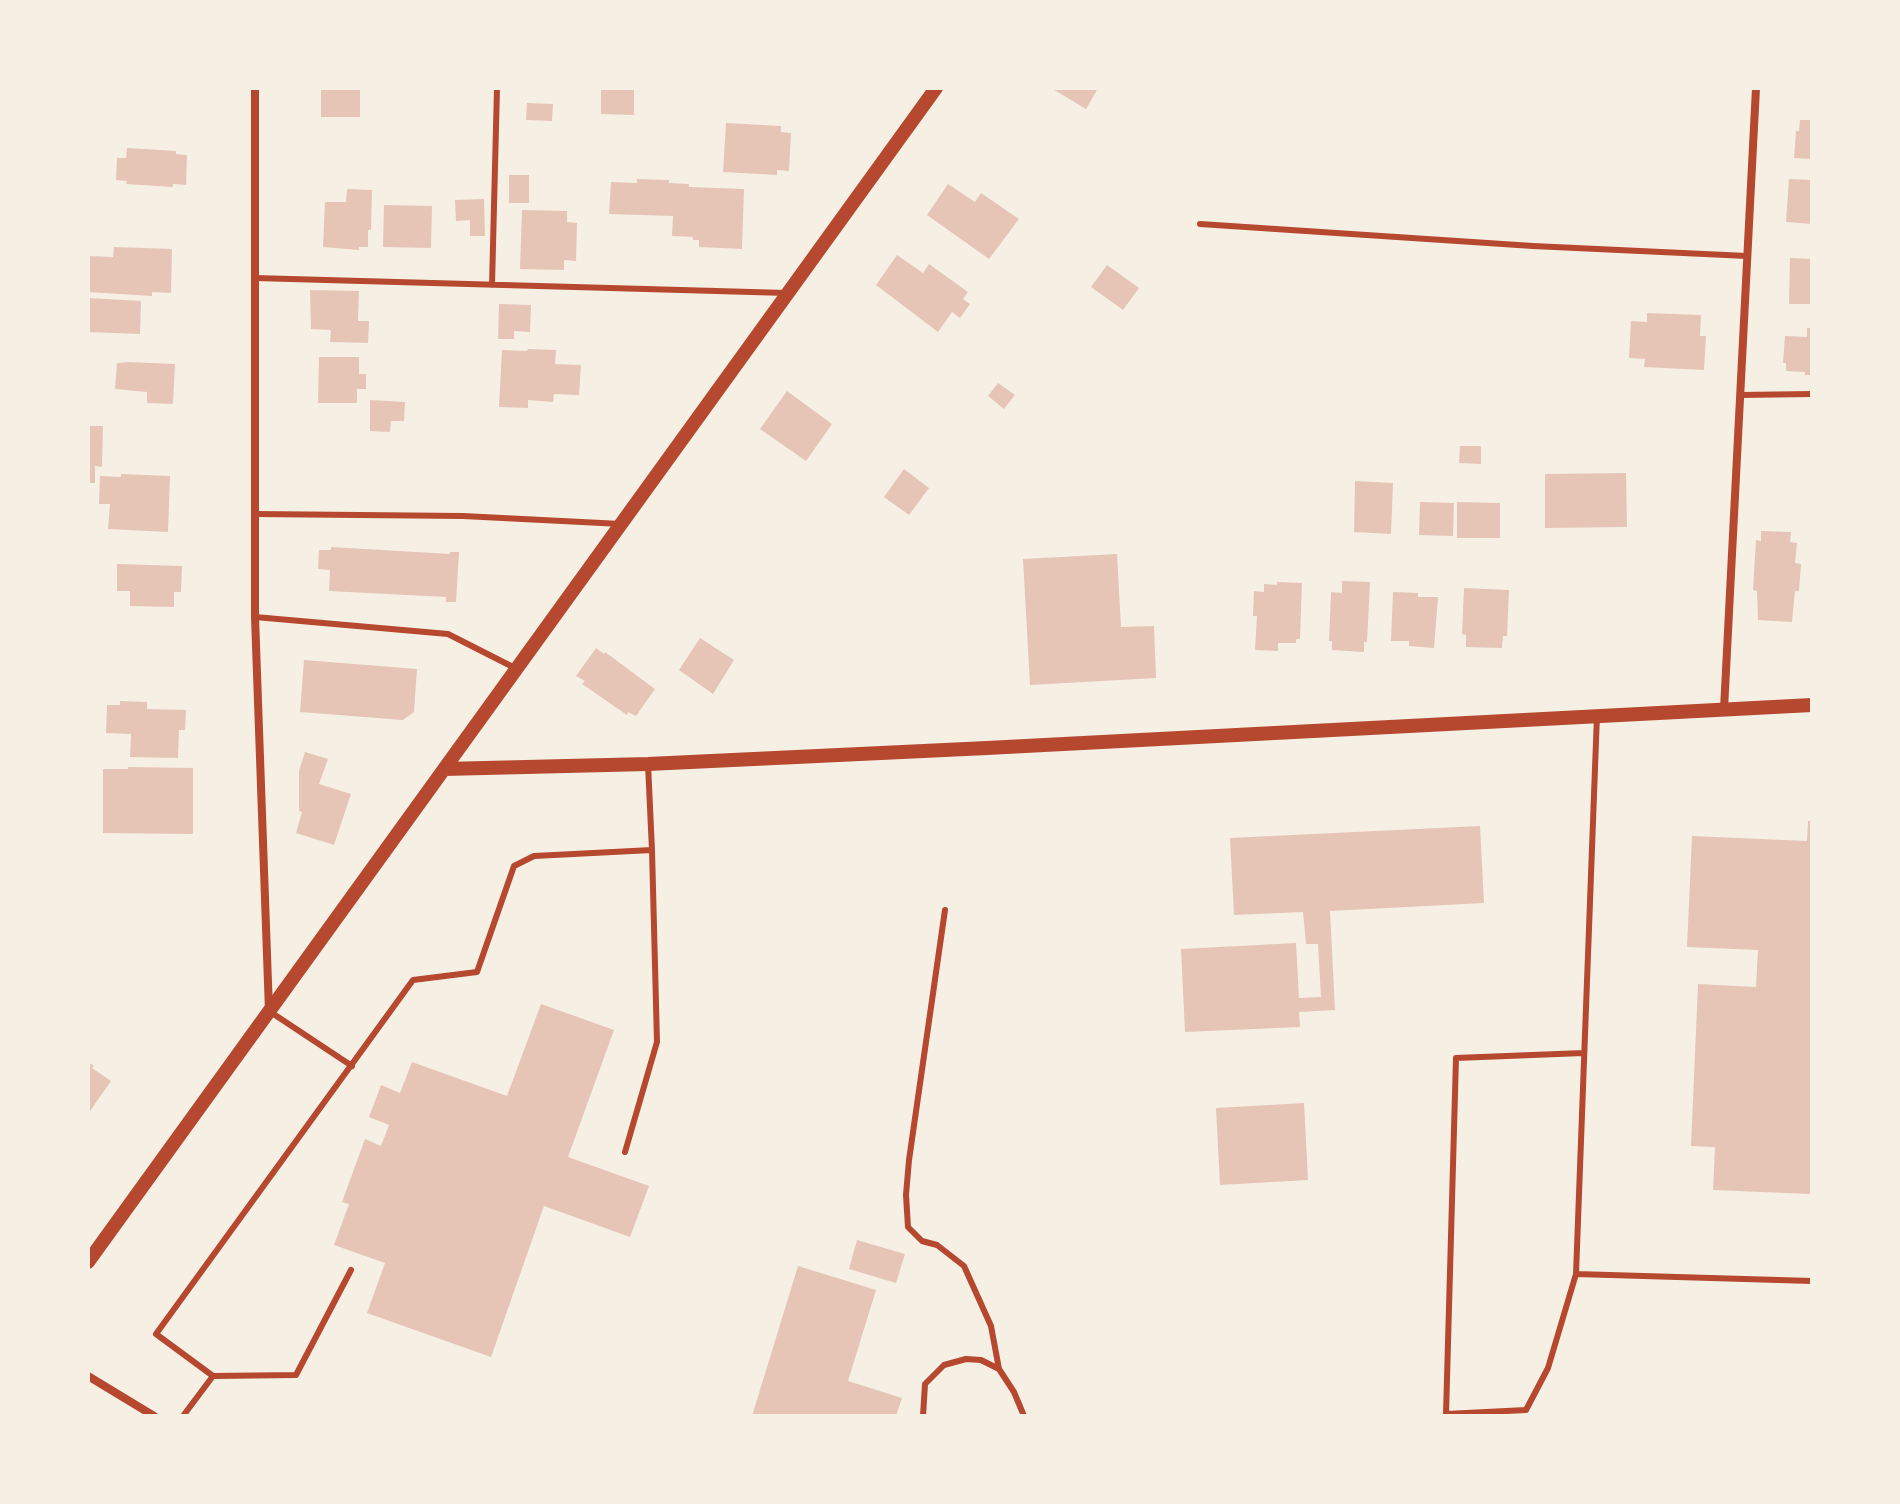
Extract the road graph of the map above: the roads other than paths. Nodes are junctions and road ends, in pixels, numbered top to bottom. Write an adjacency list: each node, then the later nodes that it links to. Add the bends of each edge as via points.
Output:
1 (255, 88): 7 (street)
2 (497, 88): 8 (lane)
3 (936, 88): 9 (street)
4 (1756, 88): 6 (street)
5 (1200, 224): 6 (lane)
6 (1747, 256): 11 (street)
7 (255, 278): 8 (lane); 12 (street)
8 (492, 285): 9 (lane)
9 (787, 293): 13 (street)
10 (1812, 394): 11 (lane)
11 (1740, 395): 17 (street)
12 (255, 514): 13 (lane); 14 (street)
13 (621, 524): 15 (street)
14 (255, 617): 15 (lane, via 448,634); 23 (street)
15 (517, 668): 20 (street)
16 (1812, 705): 17 (street)
17 (1724, 709): 18 (street)
18 (1597, 715): 19 (street); 24 (lane)
19 (648, 764): 20 (street); 21 (lane)
20 (444, 769): 23 (street)
21 (652, 850): 25 (lane, via 534,856 514,866 477,972 413,980); 26 (lane, via 657,1042)
22 (945, 910): 31 (lane, via 909,1160 908,1227 964,1266 991,1326)
23 (269, 1011): 25 (lane); 27 (street)
24 (1583, 1053): 29 (lane); 29 (lane, via 1456,1058 1446,1414 1526,1410 1548,1368)
25 (352, 1066): 33 (lane, via 156,1334)
26 (625, 1152)
27 (88, 1262)
28 (351, 1270): 33 (lane, via 296,1375)
29 (1576, 1274): 30 (lane)
30 (1812, 1281)
31 (999, 1369): 36 (lane, via 981,1360 944,1365 925,1384); 37 (lane)
32 (88, 1376): 34 (street)
33 (213, 1376): 35 (lane)
34 (154, 1416)
35 (183, 1416)
36 (923, 1416)
37 (1024, 1416)

